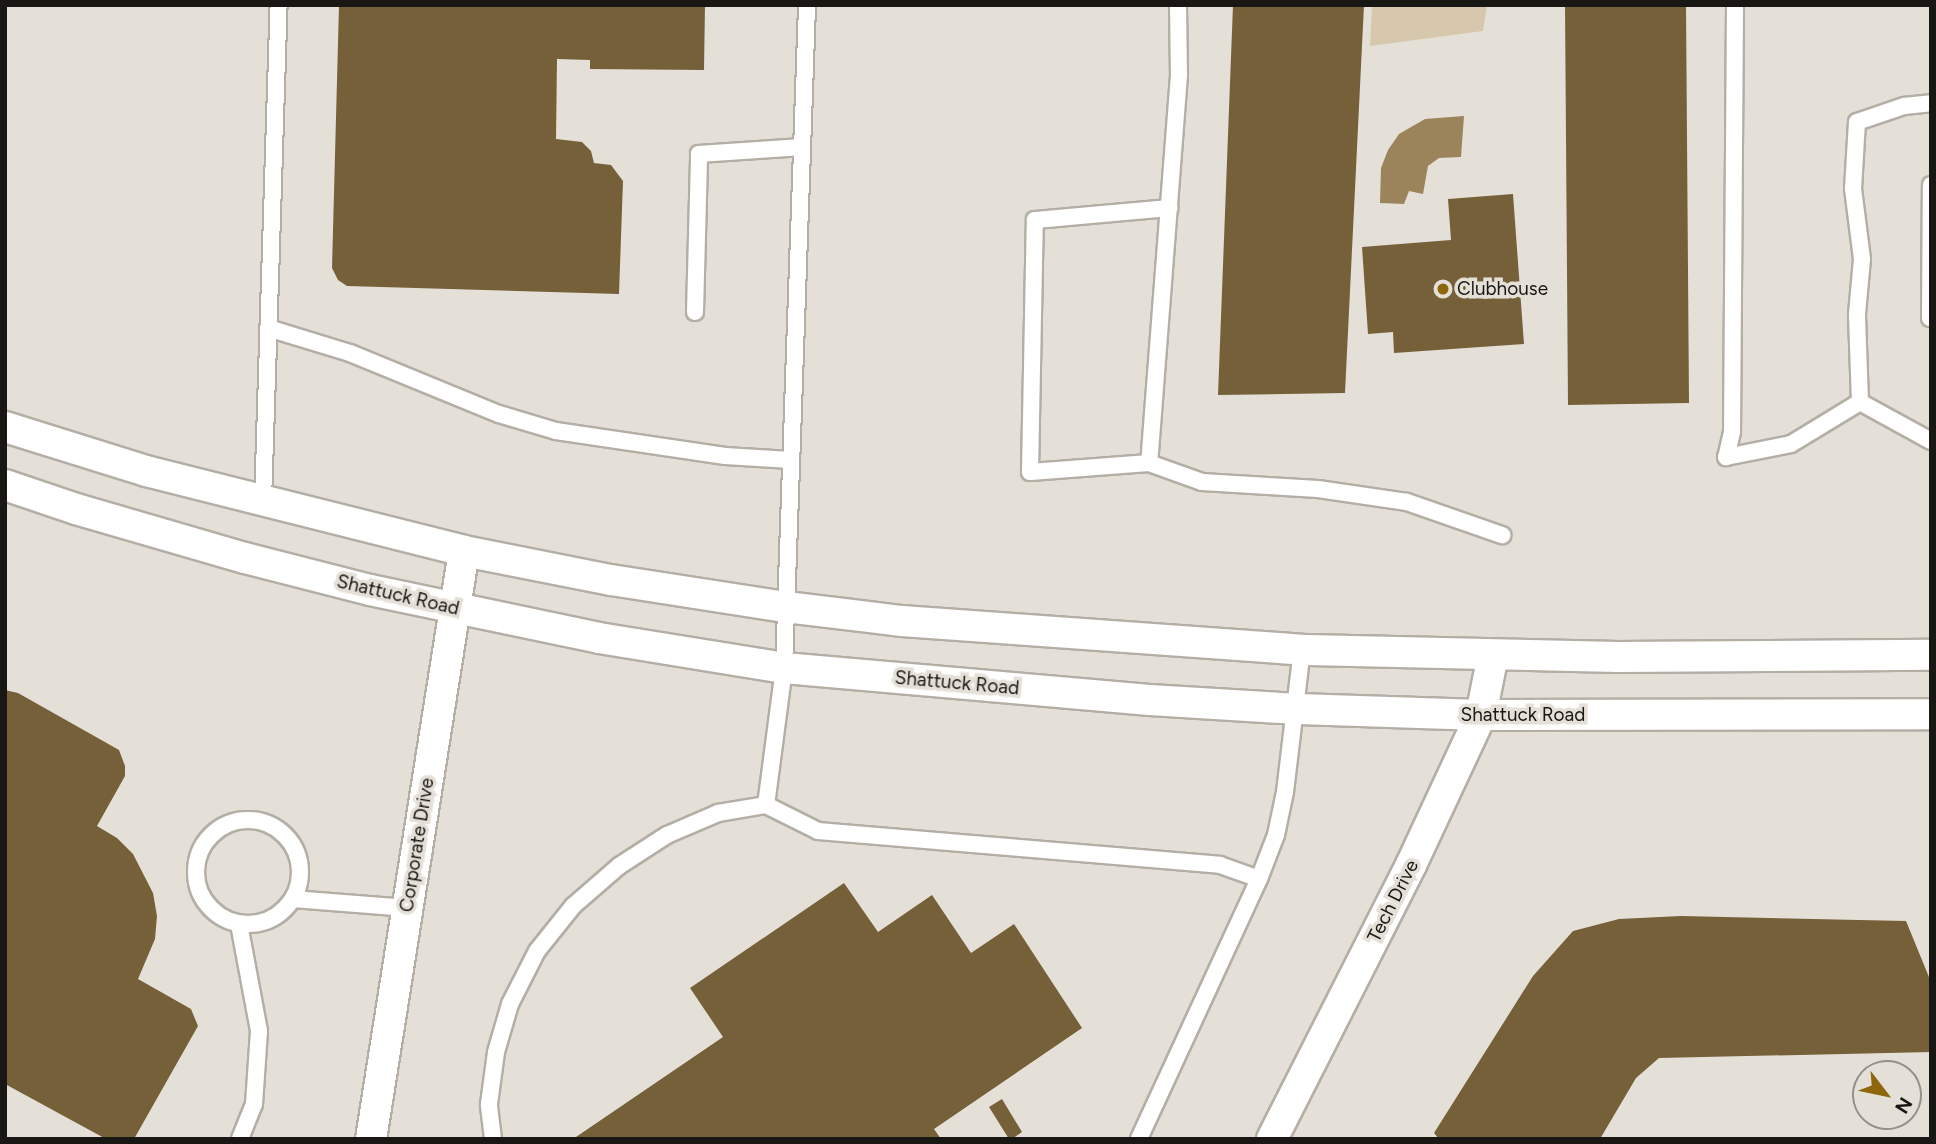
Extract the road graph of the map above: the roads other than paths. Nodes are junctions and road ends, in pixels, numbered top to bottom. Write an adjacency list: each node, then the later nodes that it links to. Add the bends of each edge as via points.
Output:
1 (279, 5): 11 (lane)
2 (807, 5): 6 (lane)
3 (1178, 5): 8 (lane, via 1179,75)
4 (1735, 5): 12 (lane, via 1732,432 1726,457 1791,444)
5 (1931, 103): 12 (lane, via 1904,106 1857,122 1853,189 1862,259 1857,314)
6 (803, 147): 9 (lane, via 699,154); 15 (lane)
7 (1931, 185): 10 (lane)
8 (1169, 208): 16 (lane); 16 (lane, via 1035,220 1030,472)
9 (695, 312)
10 (1930, 318)
11 (268, 328): 15 (lane, via 349,353 499,414 556,430 725,456); 18 (lane)
12 (1860, 402): 14 (lane)
13 (5, 427): 18 (street)
14 (1931, 441)
15 (792, 460): 21 (lane)
16 (1149, 463): 19 (lane, via 1202,482 1318,489 1407,502)
17 (5, 485): 22 (street, Shattuck Road, via 245,558)
18 (263, 502): 20 (street)
19 (1502, 535)
20 (464, 551): 21 (street); 22 (street, Corporate Drive)
21 (786, 607): 23 (street, via 902,621); 26 (lane)
22 (454, 609): 26 (street, Shattuck Road); 33 (street, Corporate Drive)
23 (1303, 650): 24 (street); 27 (lane)
24 (1493, 655): 25 (street); 29 (street, Tech Drive)
25 (1931, 655)
26 (784, 668): 27 (street, Shattuck Road); 30 (lane)
27 (1298, 709): 29 (street, Shattuck Road); 31 (lane, via 1278,824)
28 (1931, 714): 29 (street, Shattuck Road)
29 (1481, 715): 39 (street, Tech Drive, via 1411,865)
30 (766, 805): 31 (lane, via 818,831 1220,865); 37 (lane, via 718,813 667,835 619,866 573,906 537,951 510,1004 496,1052 489,1104)
31 (1259, 879): 38 (lane)
32 (293, 899): 33 (lane); 34 (lane, via 270,919); 34 (lane, via 299,865 284,834 252,820 234,822 206,841 196,875 209,907)
33 (408, 908): 36 (street, Corporate Drive)
34 (239, 924): 35 (lane, via 259,1031 254,1104)
35 (240, 1139)
36 (371, 1139)
37 (492, 1139)
38 (1139, 1139)
39 (1272, 1139)

